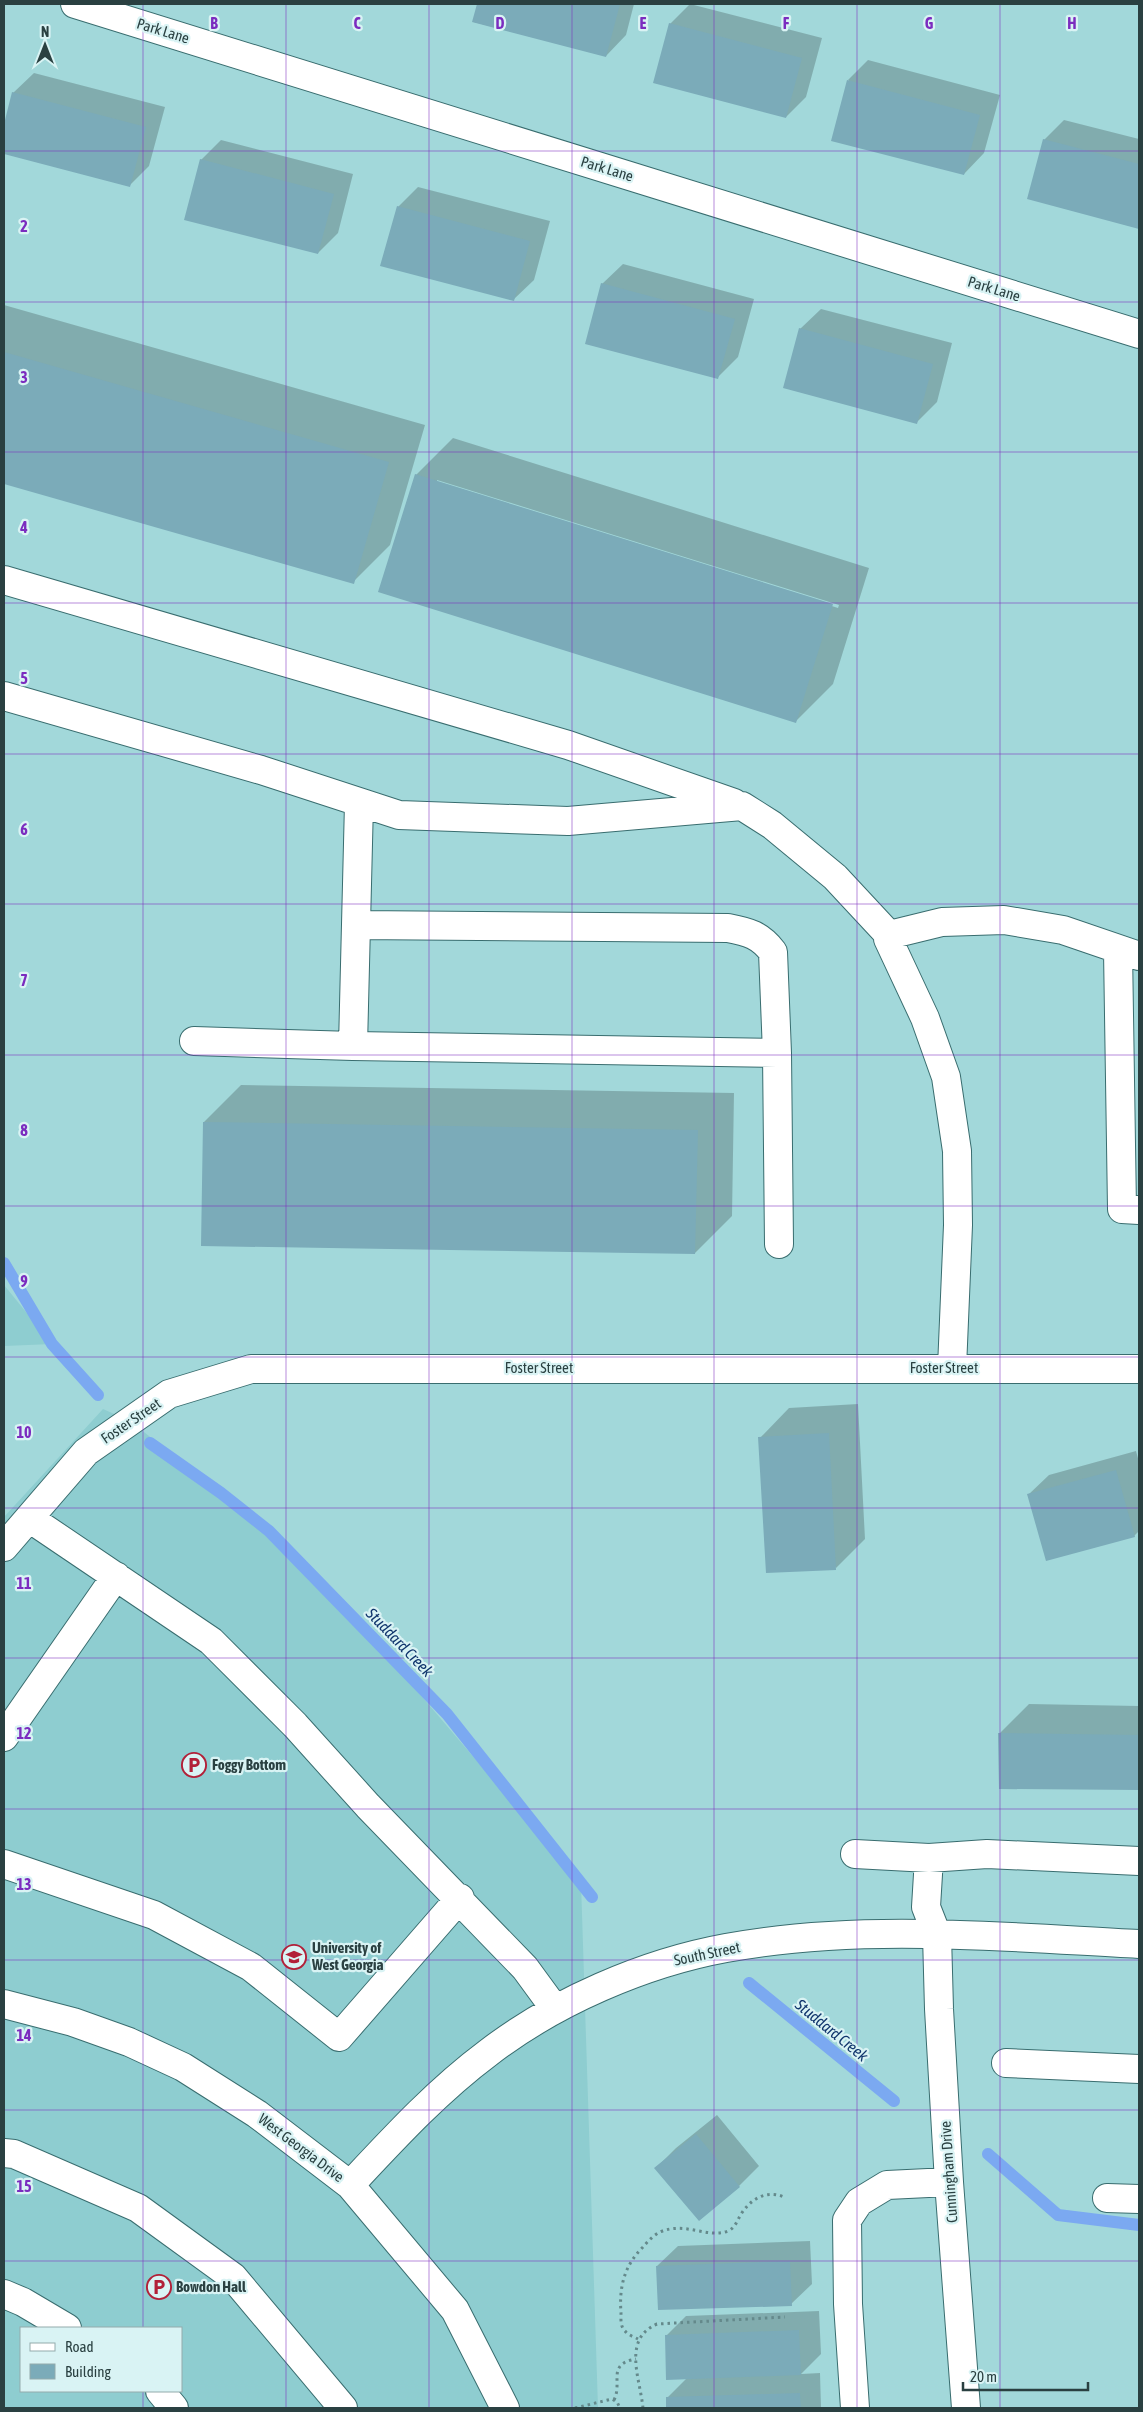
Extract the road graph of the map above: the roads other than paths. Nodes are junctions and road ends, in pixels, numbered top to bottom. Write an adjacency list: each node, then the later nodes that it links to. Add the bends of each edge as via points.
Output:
1 (75, 4): 2 (street, Park Lane)
2 (1139, 334)
3 (4, 580): 6 (street, via 568,745)
4 (4, 696): 5 (street, via 261,770)
5 (359, 803): 6 (street, via 399,815 568,821); 7 (street)
6 (742, 806): 8 (street, via 772,825 835,877)
7 (357, 925): 11 (street); 12 (street, via 728,928 745,931 764,939 773,952)
8 (889, 935): 9 (street, via 942,922 1004,920 1063,930); 15 (street, via 946,1077 956,1151 958,1206)
9 (1129, 953): 13 (street, via 1122,1209)
10 (194, 1041): 11 (street)
11 (353, 1046): 12 (street)
12 (777, 1053): 14 (street)
13 (1139, 1210)
14 (778, 1244)
15 (952, 1368): 16 (street, Foster Street); 17 (street, Foster Street, via 251,1369 170,1394 86,1452)
16 (1139, 1369)
17 (29, 1518): 18 (street, Foster Street); 19 (street)
18 (4, 1547)
19 (116, 1576): 20 (street); 25 (street, via 211,1642)
20 (4, 1737)
21 (855, 1854): 22 (street)
22 (929, 1858): 23 (street, via 987,1854); 26 (street, via 926,1907)
23 (1139, 1861)
24 (4, 1864): 25 (street, via 154,1915 251,1967 339,2037)
25 (460, 1898): 29 (street, via 525,1968)
26 (938, 1935): 27 (street, South Street); 29 (street, South Street, via 850,1936 725,1948 666,1962); 33 (street, Cunningham Drive)
27 (1139, 1944)
28 (4, 2004): 34 (street, West Georgia Drive, via 73,2022 129,2042 183,2067 257,2114)
29 (556, 2009): 34 (street, South Street, via 488,2052 423,2109)
30 (1006, 2063): 31 (street)
31 (1139, 2069)
32 (4, 2153): 41 (street, via 14,2154 138,2208 233,2277)
33 (949, 2182): 43 (street, via 887,2186 859,2202 847,2220 848,2304); 44 (street, Cunningham Drive)
34 (350, 2186): 42 (street, West Georgia Drive, via 456,2310)
35 (1107, 2198): 36 (street)
36 (1139, 2199)
37 (4, 2294): 38 (street)
38 (65, 2327)
39 (161, 2392): 40 (street)
40 (174, 2408)
41 (343, 2408)
42 (504, 2408)
43 (855, 2408)
44 (966, 2408)

